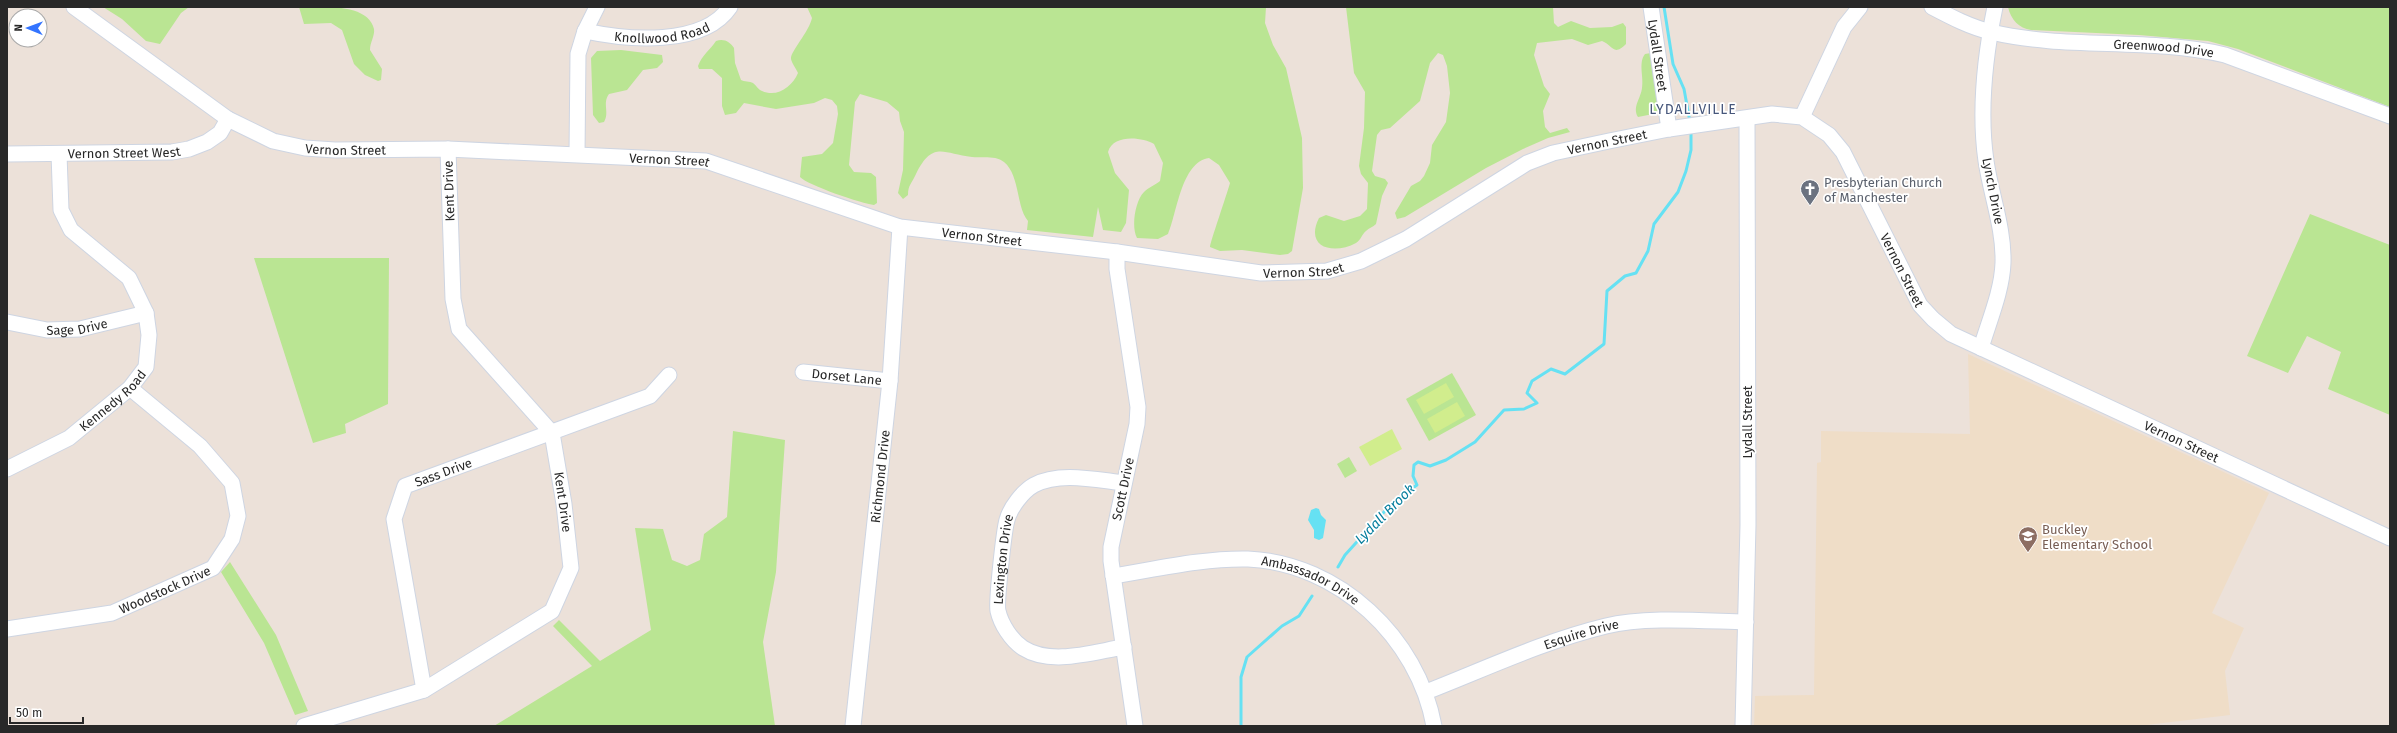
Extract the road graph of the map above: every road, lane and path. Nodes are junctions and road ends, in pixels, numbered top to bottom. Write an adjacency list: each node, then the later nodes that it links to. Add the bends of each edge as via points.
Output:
1 (74, 7): 12 (street, Vernon Street)
2 (597, 7): 8 (street)
3 (730, 7): 8 (street, Knollwood Road, via 723,17 700,31 676,37 606,36)
4 (1651, 7): 14 (street, Lydall Street)
5 (1860, 7): 11 (street, via 1853,13 1841,33)
6 (1932, 7): 9 (street, Greenwood Drive, via 1965,24)
7 (1994, 7): 9 (street, Lynch Drive)
8 (585, 31): 18 (street, via 578,54)
9 (1990, 32): 10 (street, Greenwood Drive, via 2037,39 2163,44 2198,48 2242,60); 23 (street, Lynch Drive, via 1984,109 1986,161 2002,238 2003,264)
10 (2390, 116)
11 (1802, 117): 13 (street, Vernon Street, via 1772,114); 23 (street, Vernon Street, via 1829,135 1843,152 1920,305 1951,334)
12 (228, 119): 15 (street, Vernon Street, via 272,141 305,148); 17 (street, Vernon Street West, via 220,133 190,149 172,152)
13 (1747, 119): 14 (street, Vernon Street); 33 (street, Lydall Street)
14 (1668, 128): 20 (street, Vernon Street, via 1553,153 1527,163 1382,252 1361,262 1327,271 1261,273)
15 (448, 149): 18 (street, Vernon Street); 28 (street, Kent Drive, via 453,299 459,330)
16 (7, 154): 17 (street, Vernon Street West)
17 (59, 154): 21 (street, Kennedy Road, via 61,210 71,230 129,278)
18 (577, 154): 19 (street, Vernon Street, via 706,161)
19 (900, 227): 20 (street, Vernon Street); 26 (street, Richmond Drive)
20 (1118, 252): 30 (street, Scott Drive, via 1117,269 1138,407 1137,424)
21 (146, 313): 22 (street, Sage Drive, via 80,329 47,330); 27 (street, Kennedy Road, via 149,335 146,367)
22 (7, 322)
23 (1981, 348): 31 (street, Vernon Street)
24 (803, 372): 26 (street, Dorset Lane)
25 (669, 375): 28 (street, Sass Drive, via 650,396)
26 (890, 381): 39 (street, Richmond Drive)
27 (130, 388): 29 (street, Kennedy Road, via 69,438); 34 (street, Woodstock Drive, via 200,446 232,483 238,516 232,539 213,568 112,613)
28 (552, 433): 36 (street, Kent Drive, via 571,568 552,611); 36 (street, Sass Drive, via 405,486 394,519)
29 (7, 469)
30 (1124, 483): 32 (street, Scott Drive, via 1111,547); 35 (street, Lexington Drive, via 1057,478 1034,485 1018,500 1007,519 998,610 1007,632 1023,647 1045,656)
31 (2390, 538)
32 (1113, 576): 35 (street, Scott Drive); 37 (street, Ambassador Drive, via 1210,560 1248,559 1312,574 1345,592 1374,614 1399,644)
33 (1746, 622): 37 (street, Esquire Drive, via 1659,621 1607,626 1530,651); 42 (street, Lydall Street)
34 (7, 629)
35 (1124, 647): 40 (street, Scott Drive)
36 (424, 690): 38 (street, Kent Drive)
37 (1426, 692): 41 (street, Ambassador Drive)
38 (304, 726)
39 (853, 726)
40 (1135, 726)
41 (1434, 726)
42 (1743, 726)

